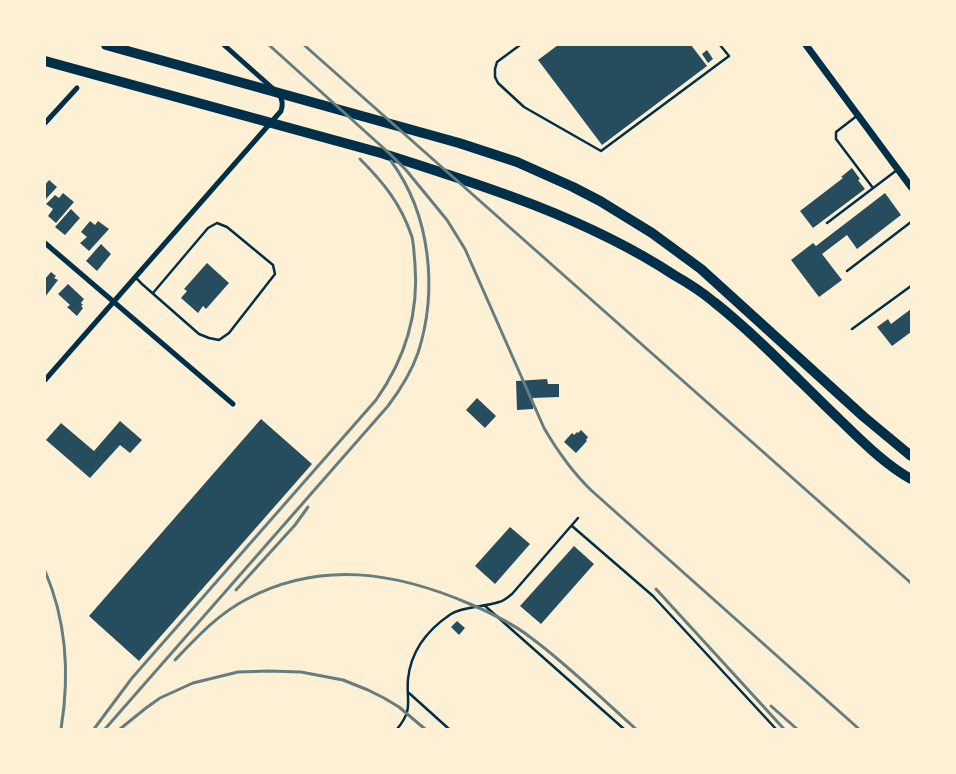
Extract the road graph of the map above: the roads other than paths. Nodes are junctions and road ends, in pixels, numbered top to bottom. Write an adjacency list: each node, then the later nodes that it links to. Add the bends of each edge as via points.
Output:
1 (106, 45): 24 (highway, via 459,143 517,162 573,187 626,216 677,250)
2 (224, 45): 17 (street, via 271,86 282,98 283,105 278,115)
3 (520, 45): 4 (lane, via 497,62 495,77 498,83 524,107 601,151 729,56)
4 (720, 45)
5 (806, 45): 8 (street)
6 (45, 61): 25 (highway, via 382,153 489,188 609,237 713,301 858,436)
7 (77, 88): 9 (street)
8 (858, 114): 10 (street); 12 (lane, via 836,132 836,139)
9 (45, 123)
10 (898, 169): 11 (street); 12 (lane)
11 (911, 187)
12 (873, 188): 13 (lane)
13 (827, 222)
14 (911, 222): 16 (lane)
15 (45, 244): 20 (street)
16 (846, 272)
17 (135, 277): 19 (lane); 20 (street)
18 (911, 286): 21 (lane)
19 (153, 293): 19 (lane, via 199,334 219,340 229,333 275,274 273,265 218,223 208,228)
20 (114, 302): 22 (street); 23 (street)
21 (852, 329)
22 (45, 380)
23 (233, 404)
24 (911, 456)
25 (911, 479)
26 (578, 518): 27 (lane)
27 (572, 526): 28 (lane, via 512,594 500,602); 33 (lane, via 653,596)
28 (484, 605): 29 (lane, via 453,613 421,640 408,679); 32 (lane)
29 (409, 693): 30 (lane, via 408,714); 31 (lane)
30 (397, 729)
31 (448, 729)
32 (624, 729)
33 (776, 729)

